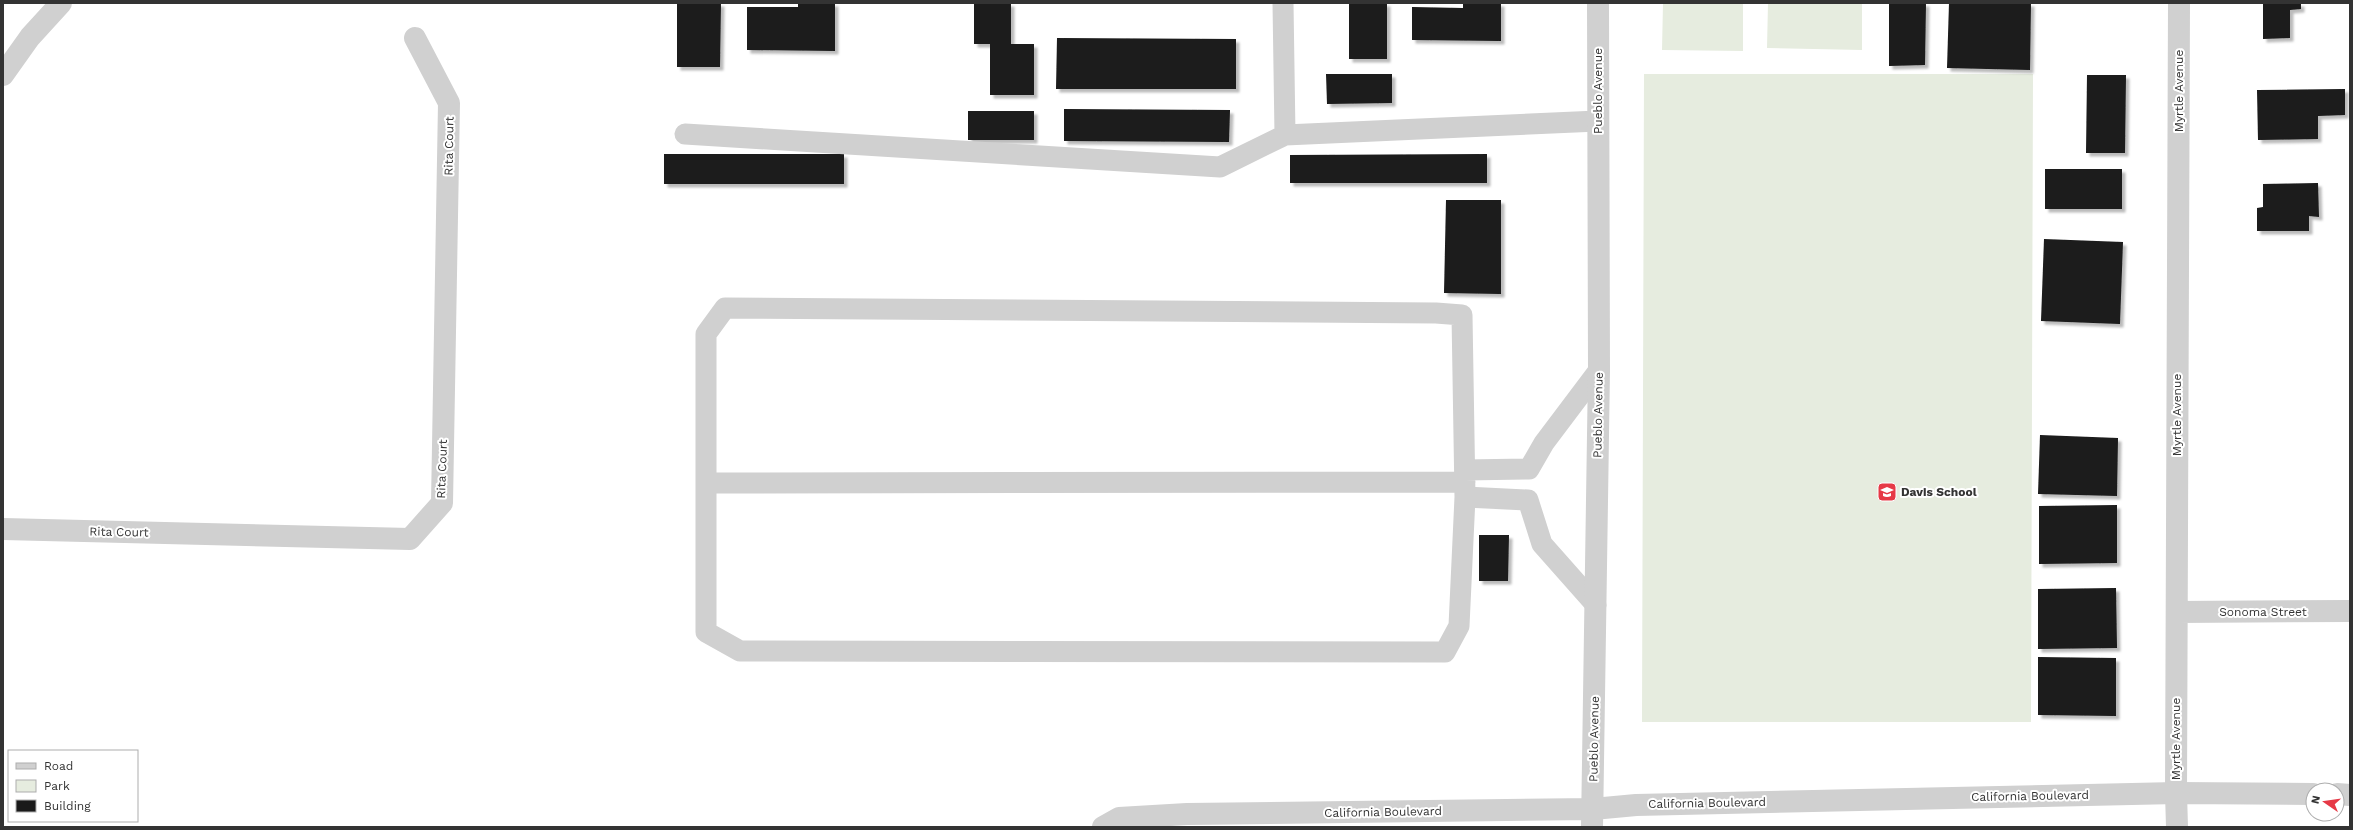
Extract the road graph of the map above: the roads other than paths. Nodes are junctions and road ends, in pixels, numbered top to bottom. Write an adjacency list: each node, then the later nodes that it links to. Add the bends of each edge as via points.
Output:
1 (61, 3): 6 (street, via 30,37)
2 (1283, 3): 9 (lane)
3 (1598, 3): 7 (street, Pueblo Avenue)
4 (2179, 3): 16 (street, Myrtle Avenue)
5 (415, 38): 13 (street, Rita Court, via 449,103 442,503 410,538)
6 (3, 75)
7 (1598, 122): 9 (lane); 10 (street, Pueblo Avenue)
8 (685, 134): 9 (lane, via 1220,167)
9 (1285, 135)
10 (1599, 370): 12 (lane, via 1544,443 1528,469); 14 (street, Pueblo Avenue)
11 (706, 483): 12 (lane); 12 (lane, via 706,632 740,651 1445,652 1459,626); 12 (lane, via 706,334 725,308 1462,315)
12 (1465, 483): 14 (lane, via 1528,500 1542,544)
13 (3, 529)
14 (1596, 605): 19 (street, Pueblo Avenue)
15 (2350, 611): 16 (street, Sonoma Street)
16 (2177, 612): 17 (street, Myrtle Avenue)
17 (2176, 793): 18 (street, California Boulevard); 19 (street, California Boulevard, via 1636,805); 21 (street, Myrtle Avenue)
18 (2305, 794)
19 (1592, 818): 20 (street, California Boulevard, via 1187,814 1119,818)
20 (1103, 827)
21 (2177, 827)

